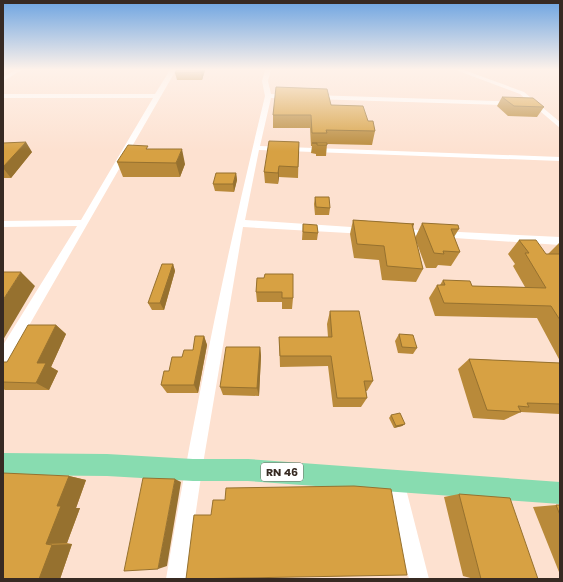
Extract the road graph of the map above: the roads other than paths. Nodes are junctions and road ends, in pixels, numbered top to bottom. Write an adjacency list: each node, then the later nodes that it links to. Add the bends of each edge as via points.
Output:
1 (156, 97): 9 (street, via 128,142)
2 (268, 97): 7 (street)
3 (312, 97): 5 (street)
4 (527, 97): 5 (street)
5 (536, 104): 6 (street)
6 (560, 126)
7 (256, 148): 8 (street); 10 (street)
8 (560, 158)
9 (84, 223): 11 (street); 13 (street)
10 (239, 223): 12 (street); 15 (street)
11 (3, 224)
12 (560, 241)
13 (3, 357)
14 (3, 464): 15 (main road, RN 46, via 107,465)
15 (193, 470): 16 (main road, RN 46, via 248,470); 18 (street)
16 (395, 481): 17 (main road, RN 46); 19 (street)
17 (560, 493)
18 (176, 579)
19 (419, 579)

